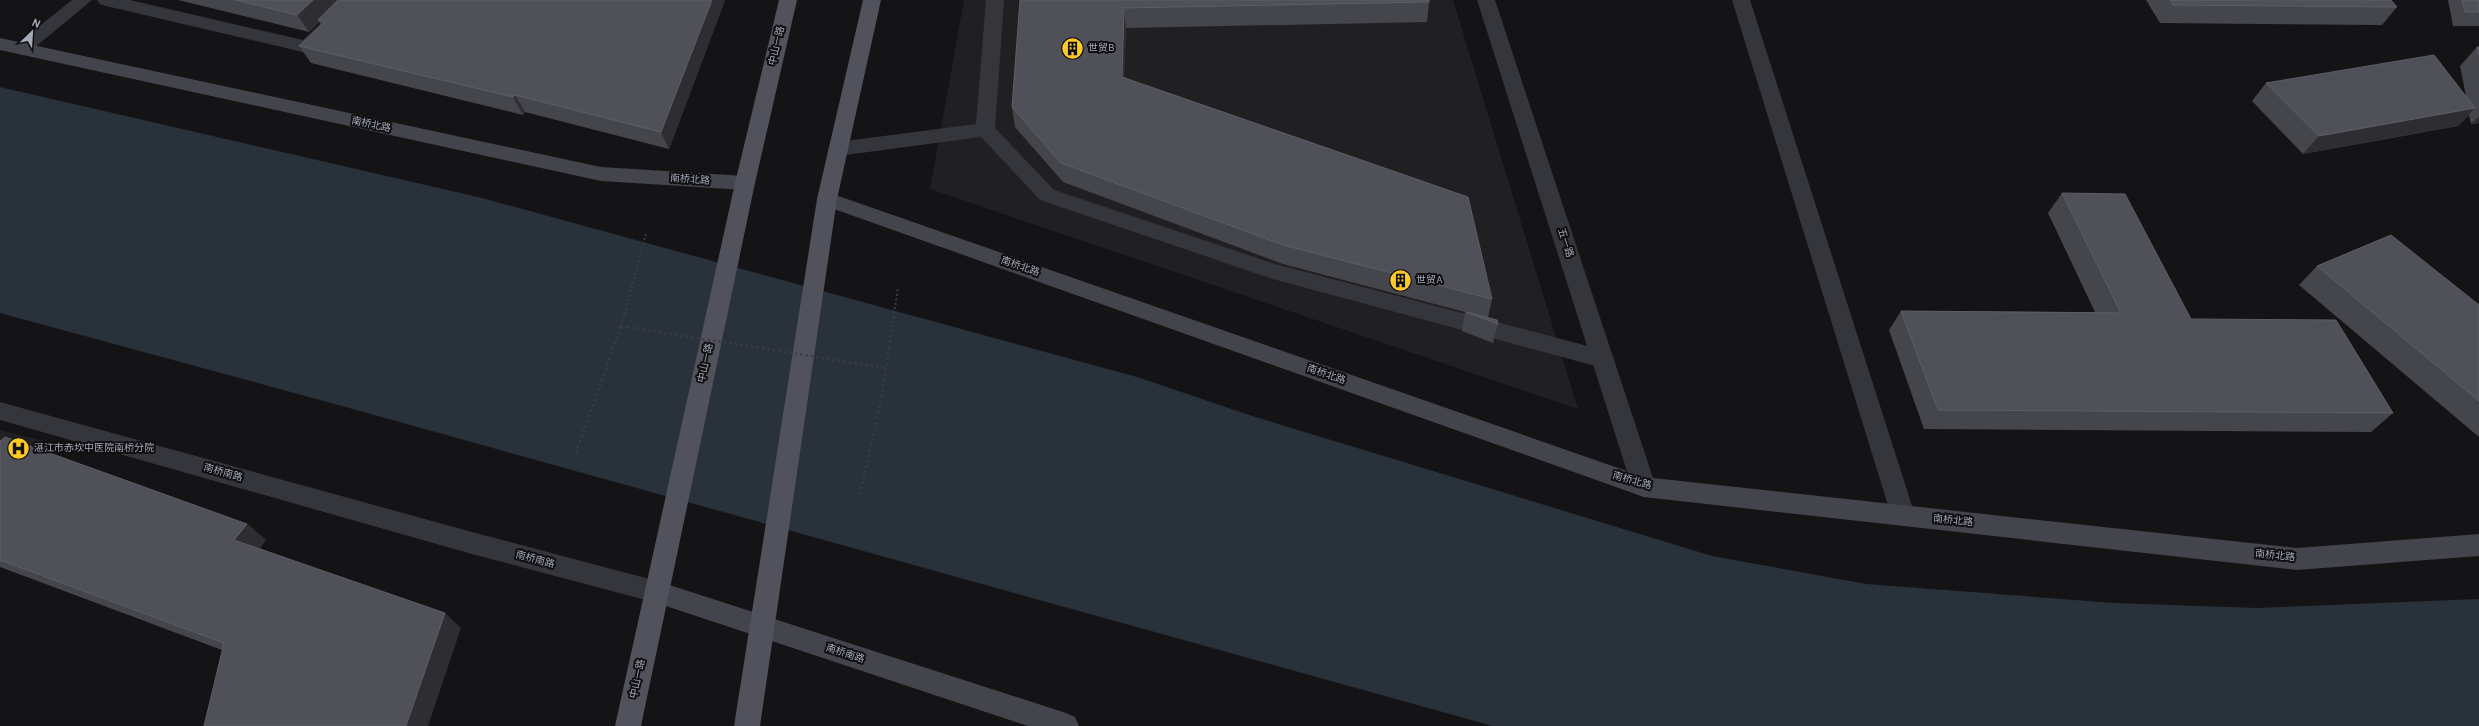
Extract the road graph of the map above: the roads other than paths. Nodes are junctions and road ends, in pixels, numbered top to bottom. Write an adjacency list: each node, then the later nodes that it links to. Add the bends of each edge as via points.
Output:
1 (83, 0): 10 (street)
2 (106, 0): 3 (street, via 307,47)
3 (355, 0)
4 (788, 0): 13 (main road, 中山一路)
5 (872, 0): 12 (main road)
6 (994, 0): 11 (street)
7 (1486, 0): 15 (street, 五一路)
8 (1741, 0): 18 (street)
9 (0, 44): 10 (street, 南桥北路)
10 (22, 49): 13 (street, 南桥北路, via 601,174)
11 (985, 130): 12 (street); 15 (street, via 1047,195 1273,271)
12 (838, 149): 14 (main road)
13 (745, 183): 20 (main road, 中山一路)
14 (827, 200): 17 (street, 南桥北路); 21 (main road)
15 (1603, 359): 17 (street, 五一路)
16 (0, 411): 20 (street, 南桥南路)
17 (1644, 487): 18 (street, 南桥北路)
18 (1904, 515): 19 (street, 南桥北路, via 2297,559)
19 (2479, 545)
20 (657, 592): 21 (street, 南桥南路); 22 (main road, 中山一路)
21 (763, 627): 23 (main road); 24 (street, 南桥南路)
22 (628, 726)
23 (748, 726)
24 (1066, 726)

